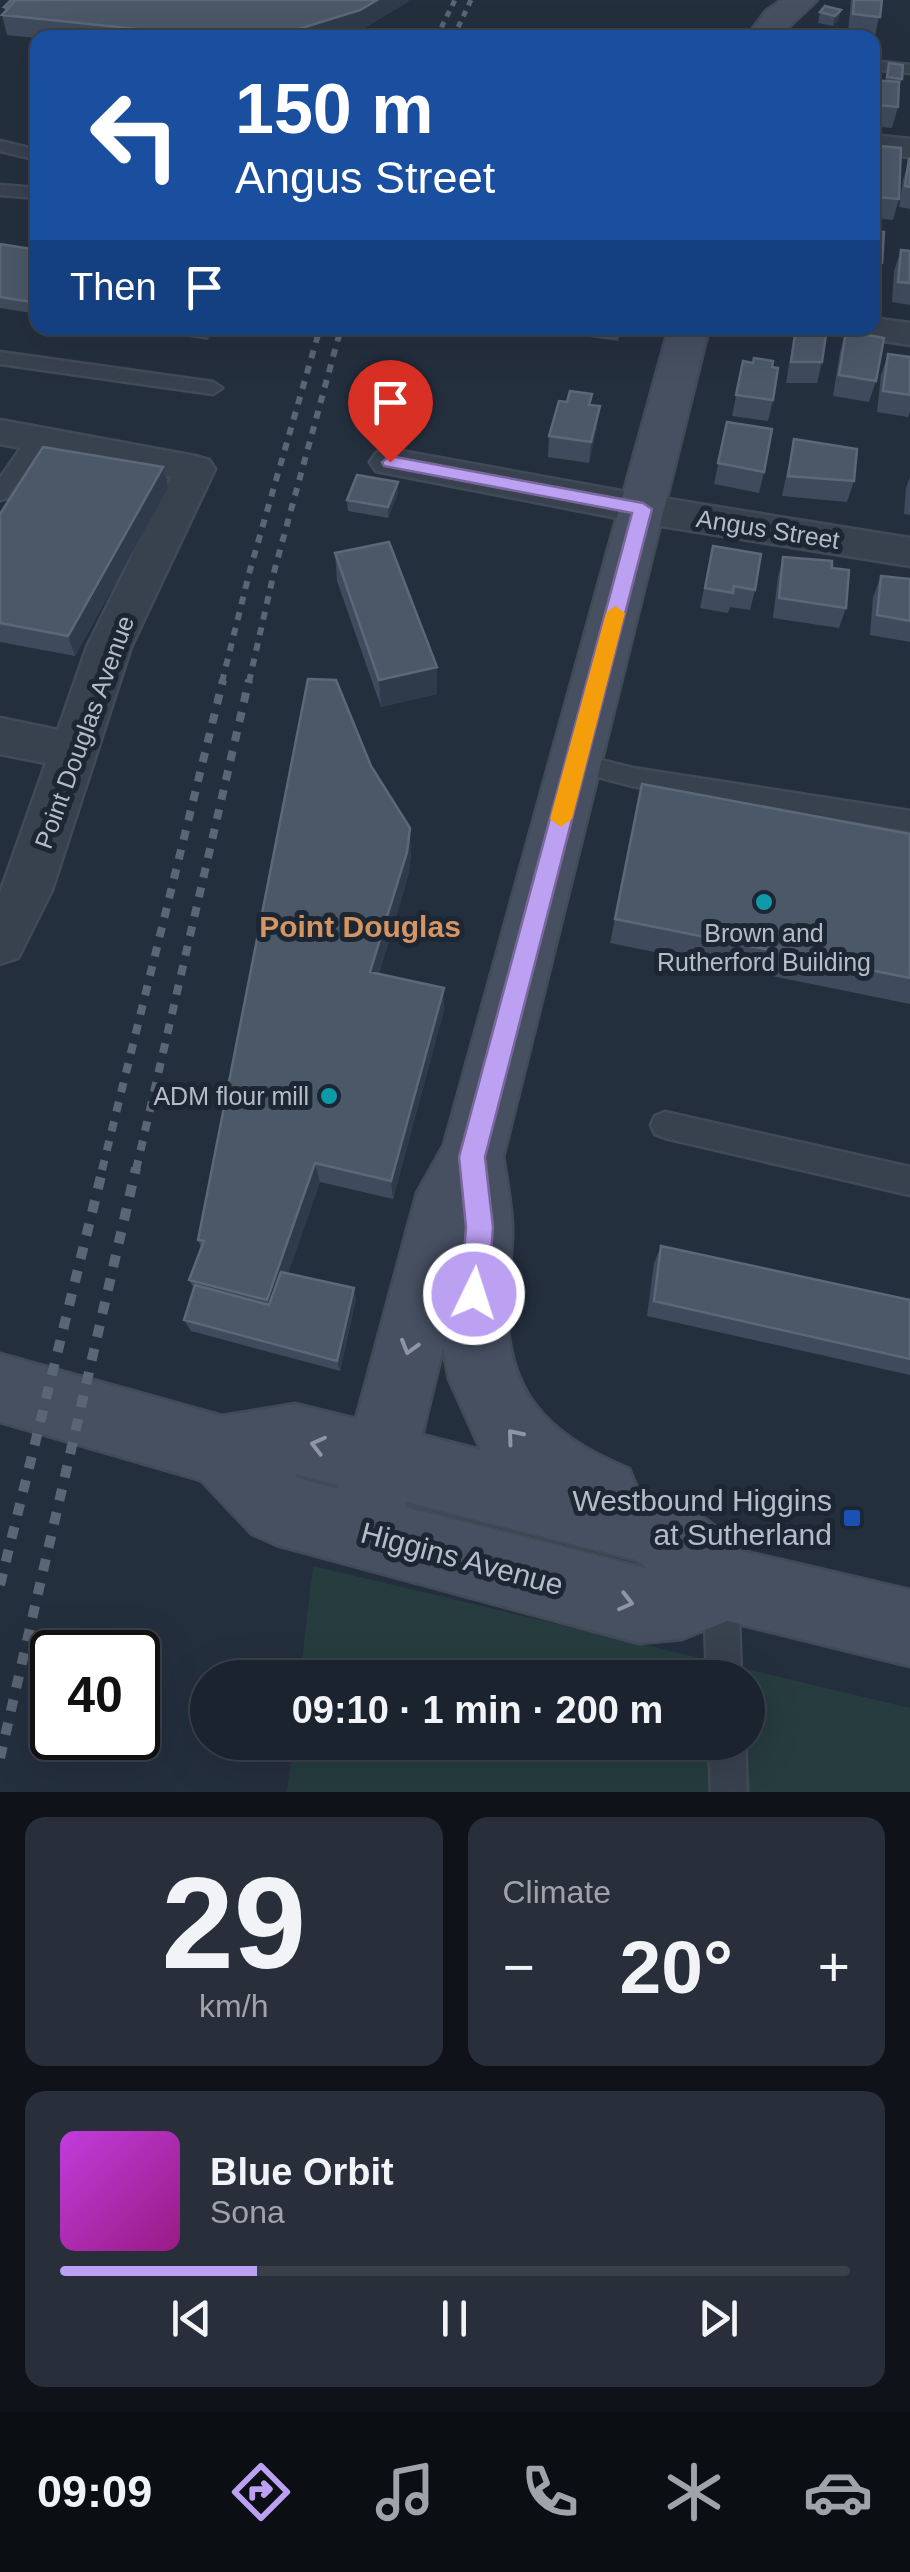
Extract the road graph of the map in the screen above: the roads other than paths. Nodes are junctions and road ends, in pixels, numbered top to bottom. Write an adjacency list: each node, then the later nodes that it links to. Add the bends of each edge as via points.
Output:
1 (802, 0): 2 (street)
2 (767, 30)
3 (880, 66): 4 (lane)
4 (910, 69)
5 (880, 145): 7 (street)
6 (0, 146): 8 (lane)
7 (910, 148)
8 (30, 153)
9 (0, 190): 10 (lane)
10 (30, 192)
11 (880, 330): 12 (street)
12 (910, 334)
13 (687, 335): 19 (street)
14 (0, 358): 15 (lane)
15 (213, 388)
16 (18, 436): 18 (lane); 22 (street, Point Douglas Avenue, via 196,468 109,647)
17 (390, 462): 19 (street, Angus Street)
18 (0, 493)
19 (643, 509): 20 (street, Angus Street); 23 (street)
20 (910, 552)
21 (0, 736): 22 (street)
22 (75, 752): 25 (street, Point Douglas Avenue, via 27,890)
23 (576, 763): 24 (lane); 27 (street)
24 (910, 821)
25 (0, 942)
26 (665, 1125): 28 (lane)
27 (472, 1157): 31 (street, one-way to 31, via 449,1194); 32 (street, one-way to 27, via 612,1497 538,1462 510,1435 489,1400 474,1318 480,1227)
28 (910, 1181)
29 (0, 1388): 30 (street)
30 (222, 1451): 31 (street, one-way to 30, via 295,1440); 33 (street, Higgins Avenue, via 277,1508)
31 (379, 1461): 32 (street); 33 (street)
32 (650, 1528): 34 (street, via 700,1558)
33 (362, 1532): 34 (street, Higgins Avenue, one-way to 34, via 639,1606 694,1601)
34 (721, 1583): 35 (street); 36 (lane)
35 (910, 1628)
36 (723, 1660)
37 (728, 1760): 38 (lane)
38 (729, 1792)

